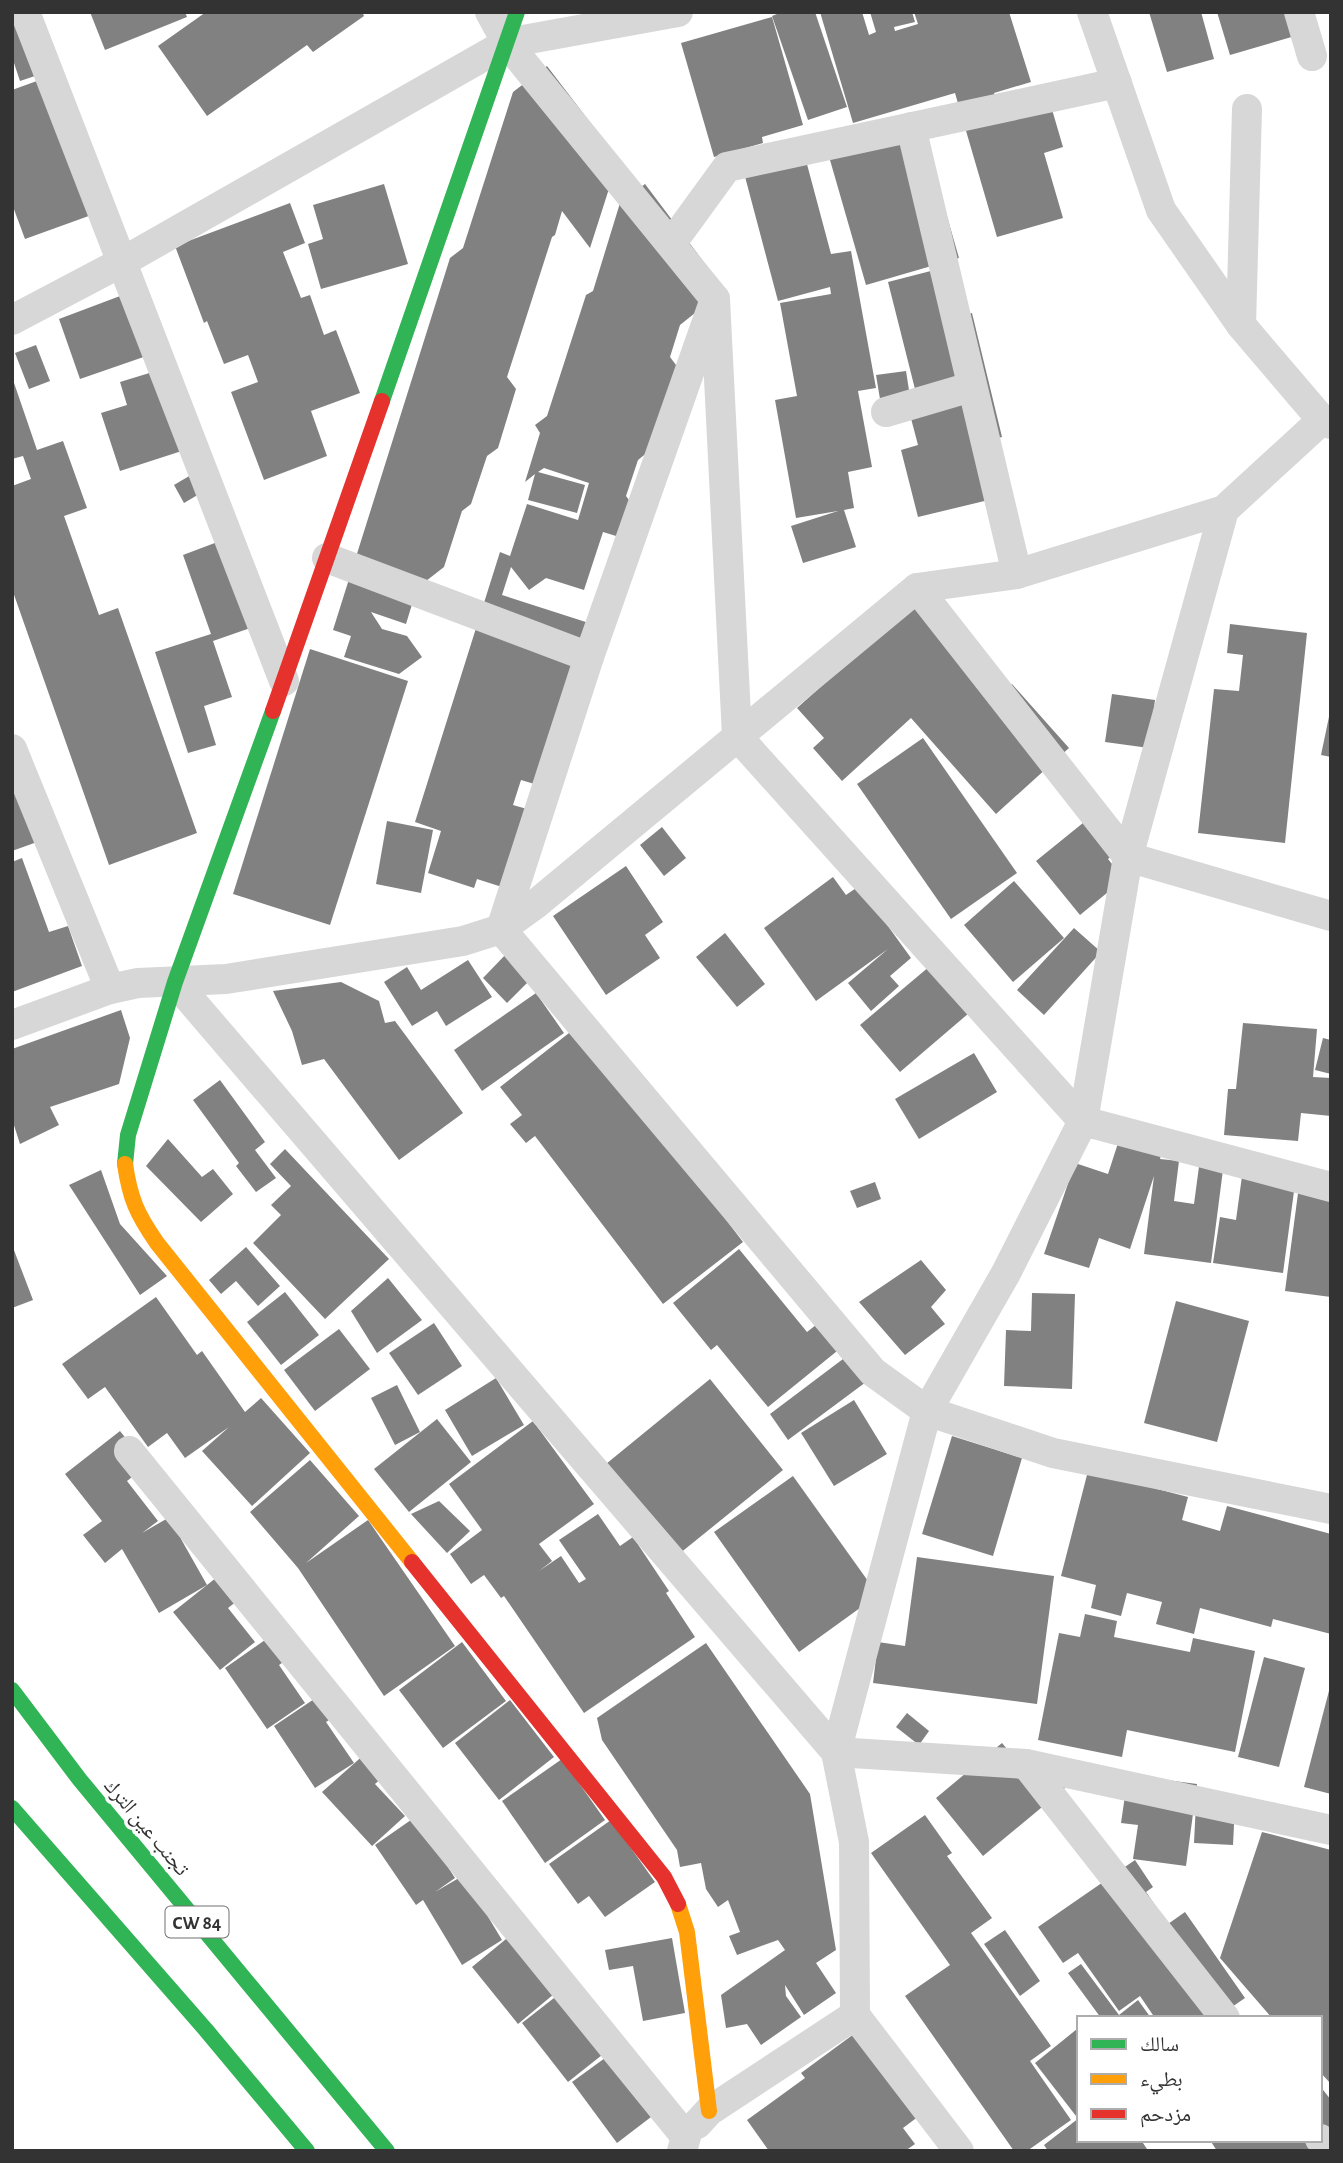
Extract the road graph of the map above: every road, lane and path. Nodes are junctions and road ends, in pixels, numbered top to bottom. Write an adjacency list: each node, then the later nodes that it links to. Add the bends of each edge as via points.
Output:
1 (25, 12): 13 (street)
2 (490, 12): 7 (street)
3 (517, 12): 7 (main road)
4 (678, 12): 7 (street)
5 (1092, 12): 9 (street)
6 (1299, 12): 8 (street)
7 (507, 43): 12 (street); 13 (street); 21 (main road)
8 (1312, 56)
9 (1116, 83): 11 (street); 16 (street, via 1161,210)
10 (1247, 109): 16 (street)
11 (911, 127): 12 (street, via 727,167); 17 (street)
12 (671, 244): 14 (street)
13 (122, 262): 15 (street); 25 (street)
14 (715, 299): 24 (street); 26 (street)
15 (12, 320)
16 (1241, 325): 19 (street)
17 (971, 387): 18 (street); 22 (street)
18 (886, 412)
19 (1326, 422): 20 (street)
20 (1224, 510): 22 (street); 28 (street)
21 (327, 558): 24 (street); 25 (main road)
22 (1017, 574): 23 (street)
23 (917, 588): 26 (street); 28 (street)
24 (589, 657): 30 (street)
25 (284, 681): 31 (main road)
26 (737, 736): 30 (street); 34 (street)
27 (12, 749): 32 (street)
28 (1128, 857): 29 (street); 34 (street)
29 (1331, 916)
30 (501, 929): 31 (street, via 431,948 226,979); 36 (street, via 873,1372)
31 (175, 982): 32 (street); 40 (street); 46 (main road, via 128,1135 129,1192 140,1219 664,1877 687,1932)
32 (110, 989): 33 (street)
33 (12, 1025)
34 (1083, 1121): 35 (street); 36 (street, via 1006,1273)
35 (1331, 1186)
36 (927, 1411): 38 (street, via 1053,1453); 40 (street)
37 (129, 1451): 47 (street)
38 (1331, 1509)
39 (12, 1689): 49 (main road, تجنب عين الترك / CW 84, via 80,1780)
40 (836, 1752): 41 (street); 44 (street, via 854,1842)
41 (1026, 1764): 43 (street); 45 (street)
42 (12, 1808): 48 (main road, CW 84)
43 (1331, 1830)
44 (855, 2015): 46 (street); 50 (street)
45 (1223, 2016)
46 (709, 2111): 47 (street)
47 (684, 2144)
48 (307, 2151)
49 (387, 2151)
50 (959, 2151)

